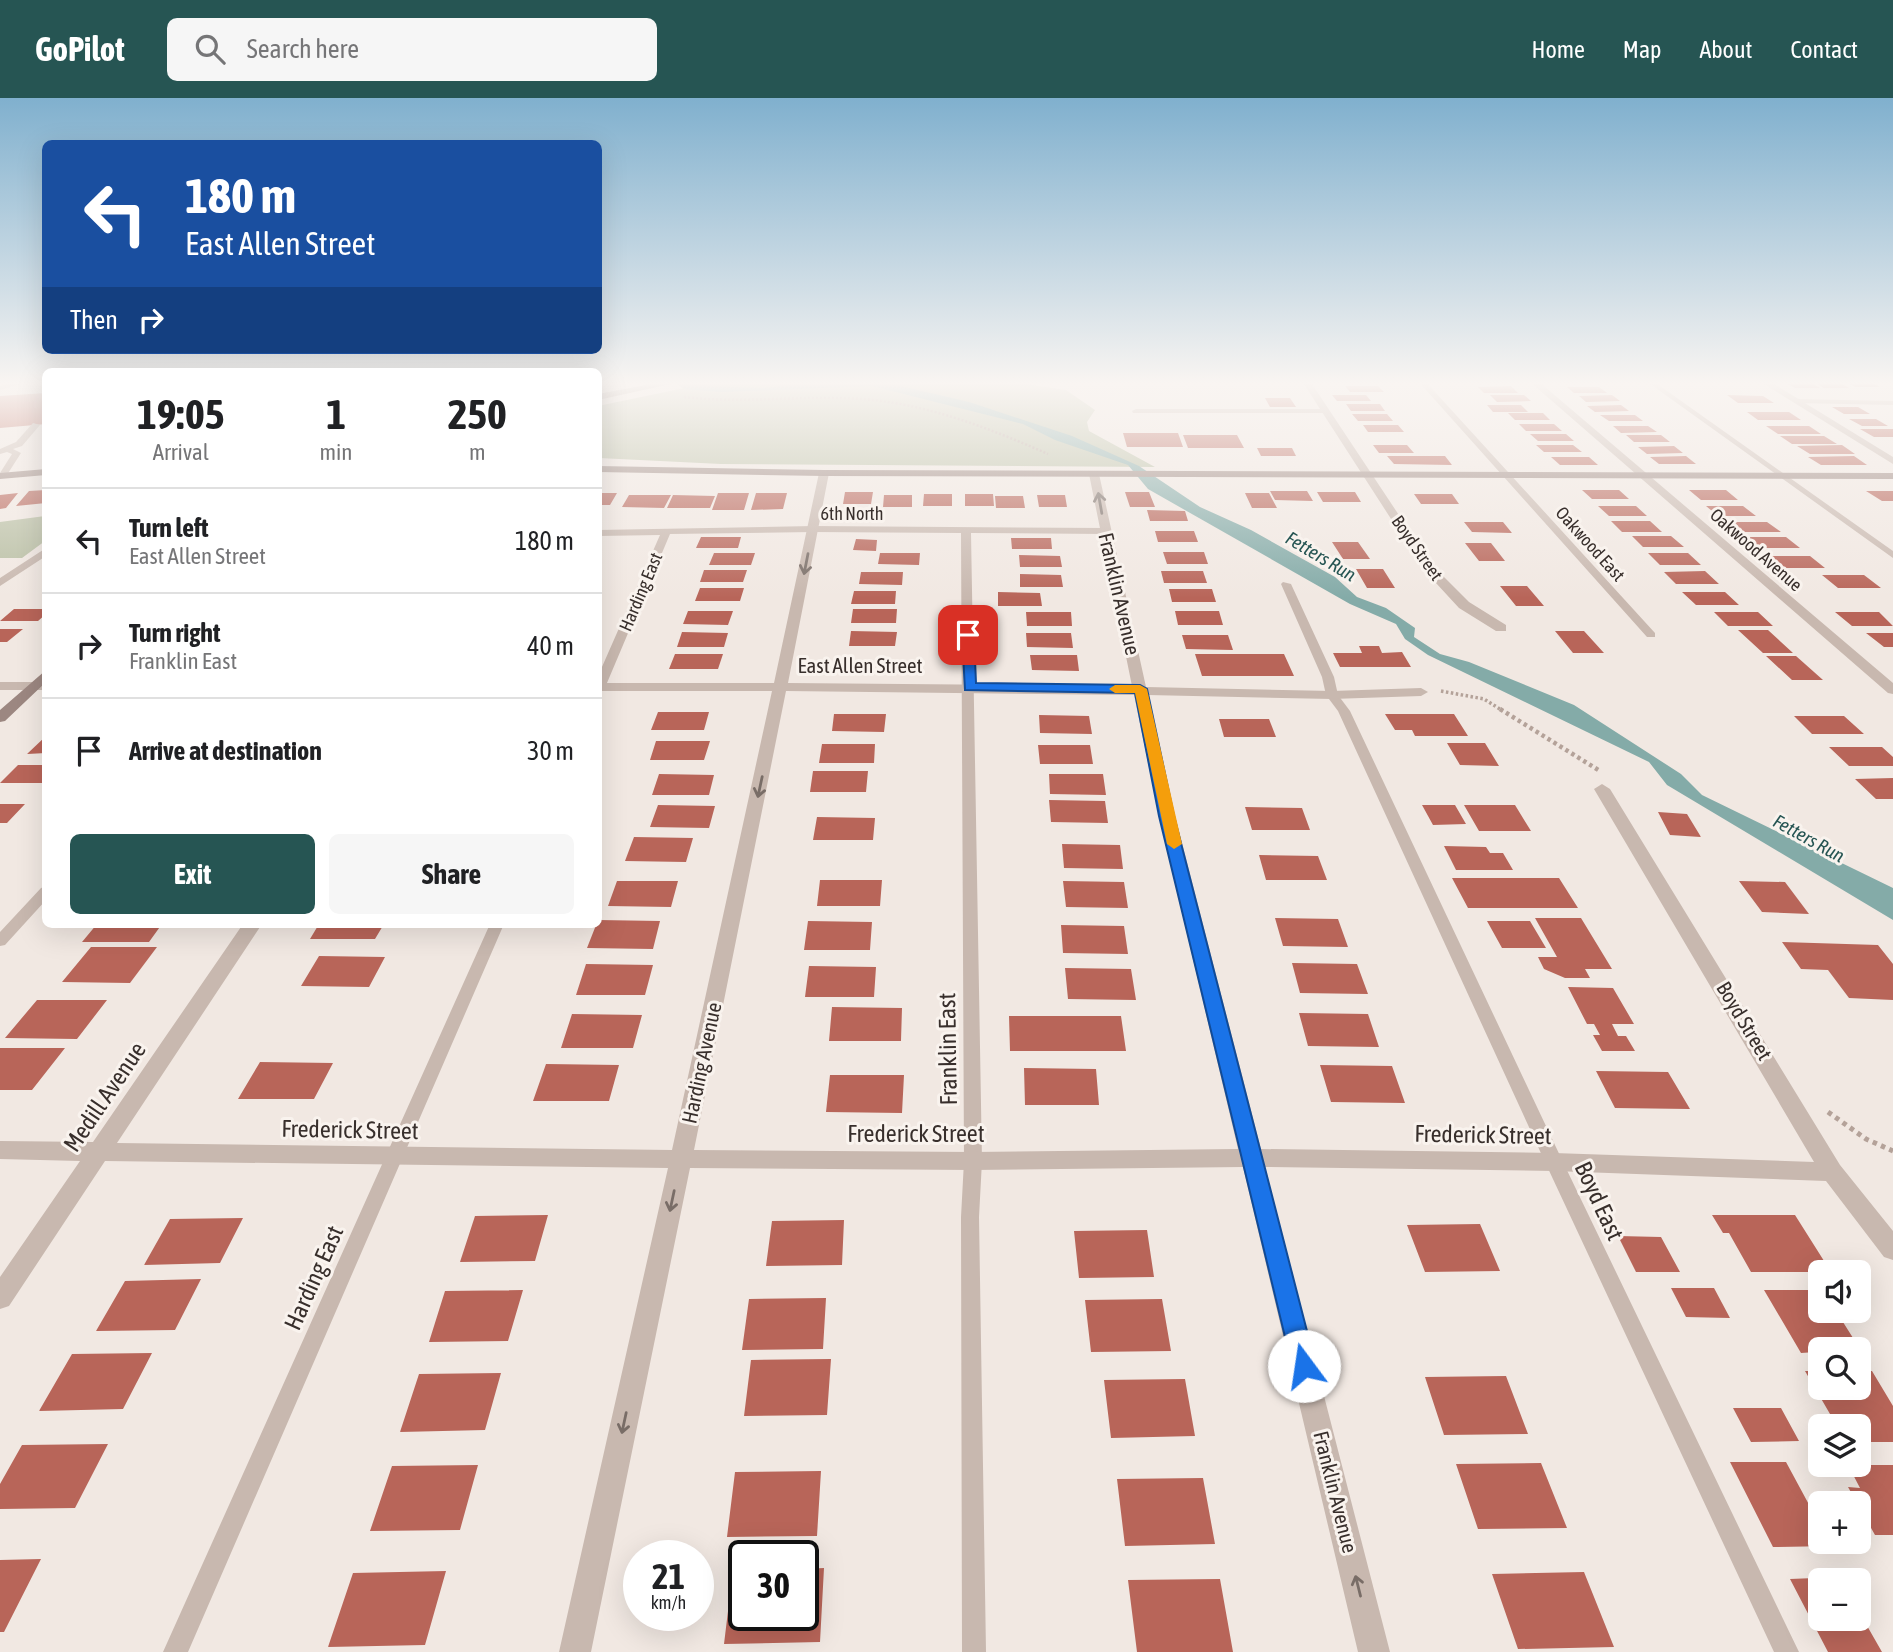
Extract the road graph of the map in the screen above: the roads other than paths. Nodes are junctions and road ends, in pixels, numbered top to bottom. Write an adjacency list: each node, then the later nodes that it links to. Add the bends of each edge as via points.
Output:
1 (17, 454): 13 (lane)
2 (1353, 454): 10 (street, Boyd Street)
3 (1486, 454): 11 (lane, Oakwood East)
4 (1619, 454): 12 (street, Oakwood Avenue)
5 (1751, 454): 14 (lane)
6 (602, 469): 8 (street)
7 (42, 472): 13 (street)
8 (824, 473): 9 (street); 16 (street, Harding Avenue)
9 (1094, 474): 10 (street); 18 (street, Franklin Avenue, one-way to 9)
10 (1367, 475): 11 (street); 25 (street, Boyd Street, via 1439,582)
11 (1506, 475): 12 (street); 26 (lane, Oakwood East)
12 (1644, 475): 14 (street); 34 (street, Oakwood Avenue)
13 (1, 476)
14 (1782, 476): 15 (street); 22 (lane)
15 (1893, 476)
16 (813, 529): 17 (lane, 6th North); 19 (lane, 6th North); 30 (street, Harding Avenue, one-way to 30)
17 (966, 530): 18 (lane, 6th North); 31 (lane, Franklin East)
18 (1105, 531): 33 (street, Franklin Avenue)
19 (666, 532): 20 (lane, 6th North); 27 (lane, Harding East)
20 (602, 533)
21 (42, 554): 23 (lane)
22 (1893, 555)
23 (0, 583)
24 (1286, 584): 36 (lane, Boyd East)
25 (1501, 628)
26 (1651, 635)
27 (602, 681)
28 (0, 686): 29 (street)
29 (39, 686): 37 (street)
30 (781, 686): 31 (street, East Allen Street); 32 (street, East Allen Street); 47 (street, Harding Avenue, one-way to 47)
31 (969, 687): 33 (street, East Allen Street); 48 (lane, Franklin East)
32 (602, 688)
33 (1140, 689): 36 (street, East Allen Street); 46 (street, Franklin Avenue, via 1167,816)
34 (1893, 690)
35 (1421, 692): 36 (street, East Allen Street)
36 (1332, 695): 49 (lane, Boyd East, via 1344,711)
37 (0, 718)
38 (1602, 781): 50 (street, Boyd Street)
39 (42, 895): 42 (lane)
40 (250, 928): 44 (street, Medill Avenue)
41 (495, 928): 45 (lane, Harding East)
42 (0, 942)
43 (0, 1150): 44 (street, Frederick Street)
44 (99, 1153): 45 (street, Frederick Street); 52 (street, Medill Avenue)
45 (396, 1157): 47 (street, Frederick Street); 53 (lane, Harding East)
46 (1254, 1158): 48 (street, Frederick Street); 49 (street, Frederick Street); 56 (street, Franklin Avenue, one-way to 46)
47 (681, 1159): 48 (street, Frederick Street); 54 (street, Harding Avenue, one-way to 54)
48 (973, 1161): 55 (lane, Franklin East)
49 (1553, 1162): 50 (street, Frederick Street); 57 (lane, Boyd East)
50 (1832, 1172): 51 (street, Boyd Street)
51 (1893, 1249)
52 (0, 1298)
53 (175, 1652)
54 (575, 1652)
55 (974, 1652)
56 (1374, 1652)
57 (1787, 1652)

